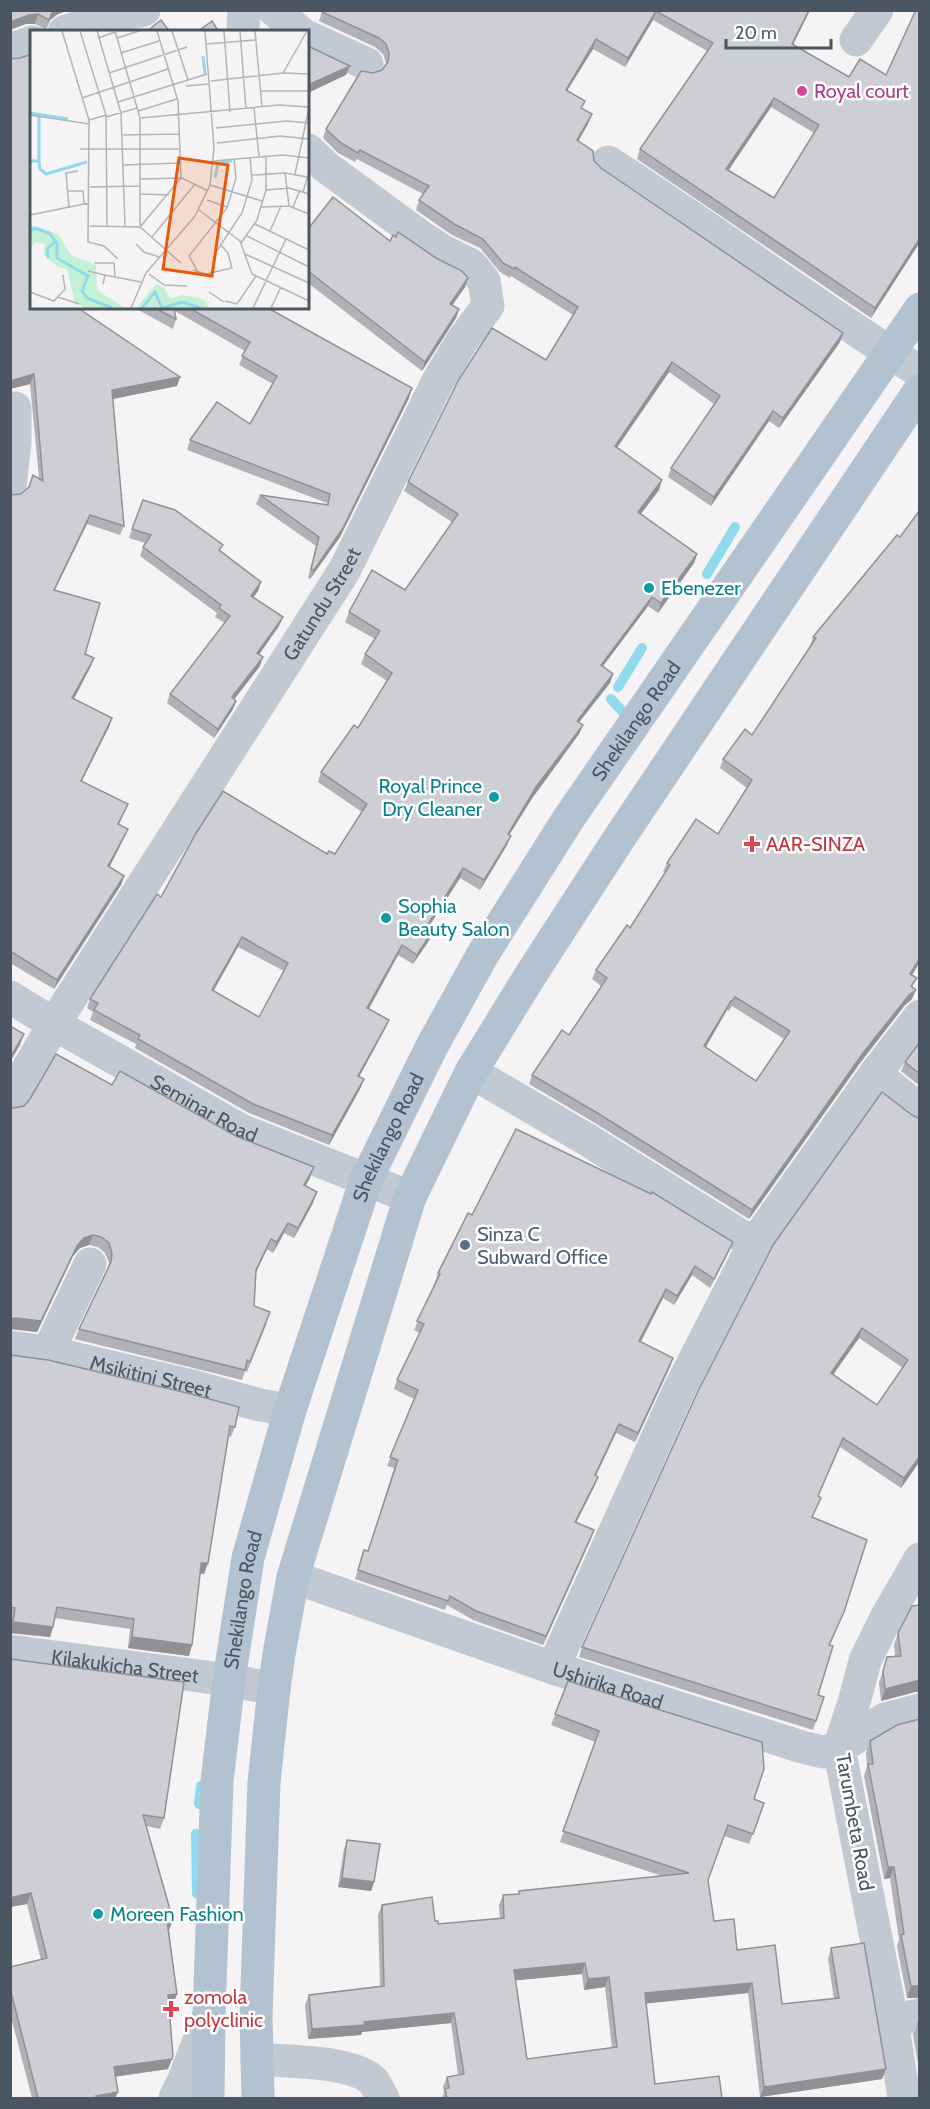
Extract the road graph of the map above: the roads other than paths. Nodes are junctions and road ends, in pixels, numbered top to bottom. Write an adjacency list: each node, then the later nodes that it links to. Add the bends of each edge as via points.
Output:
1 (144, 10): 5 (street)
2 (244, 10): 6 (street)
3 (274, 10): 7 (street)
4 (877, 10): 9 (street)
5 (69, 30)
6 (243, 30)
7 (298, 30)
8 (309, 36): 12 (street)
9 (856, 40)
10 (30, 43): 11 (street)
11 (10, 50)
12 (367, 64)
13 (309, 151): 23 (street, Gatundu Street, via 420,236 471,266 484,281 488,306 439,379 344,571)
14 (608, 162): 16 (street)
15 (920, 309): 16 (main road, Shekilango Road)
16 (889, 352): 17 (street); 28 (main road, Shekilango Road, via 569,818 483,954)
17 (920, 372)
18 (920, 390): 24 (main road, via 618,840)
19 (15, 408): 20 (street)
20 (10, 486)
21 (10, 997): 23 (street, Seminar Road)
22 (920, 1016): 25 (street)
23 (54, 1024): 26 (street, Gatundu Street); 28 (street, Seminar Road, via 241,1130)
24 (471, 1072): 29 (main road); 30 (street)
25 (875, 1074): 27 (street); 30 (street)
26 (10, 1100)
27 (920, 1110)
28 (366, 1180): 29 (street, Seminar Road); 34 (main road, Shekilango Road)
29 (410, 1197): 36 (main road)
30 (754, 1244): 38 (street, via 678,1392)
31 (90, 1264): 33 (street)
32 (10, 1347): 33 (street, Msikitini Street)
33 (48, 1352): 34 (street, Msikitini Street)
34 (290, 1410): 39 (main road, Shekilango Road, via 248,1558)
35 (920, 1559): 42 (street, Tarumbeta Road, via 865,1661)
36 (293, 1577): 38 (street, Ushirika Road); 40 (main road)
37 (10, 1651): 39 (street, Kilakukicha Street)
38 (553, 1668): 42 (street, Ushirika Road, via 802,1747 823,1752)
39 (228, 1680): 40 (street, Kilakukicha Street); 43 (main road, Shekilango Road, via 217,1781)
40 (274, 1689): 45 (main road, via 264,1782)
41 (920, 1710): 42 (street, via 885,1719)
42 (839, 1748): 44 (street, Tarumbeta Road)
43 (208, 2016): 46 (street); 47 (main road, Shekilango Road)
44 (906, 2018): 50 (street, Tarumbeta Road)
45 (257, 2059): 48 (main road); 49 (street, via 340,2066 360,2072 373,2082)
46 (175, 2098)
47 (208, 2098)
48 (258, 2098)
49 (383, 2098)
50 (904, 2098)

